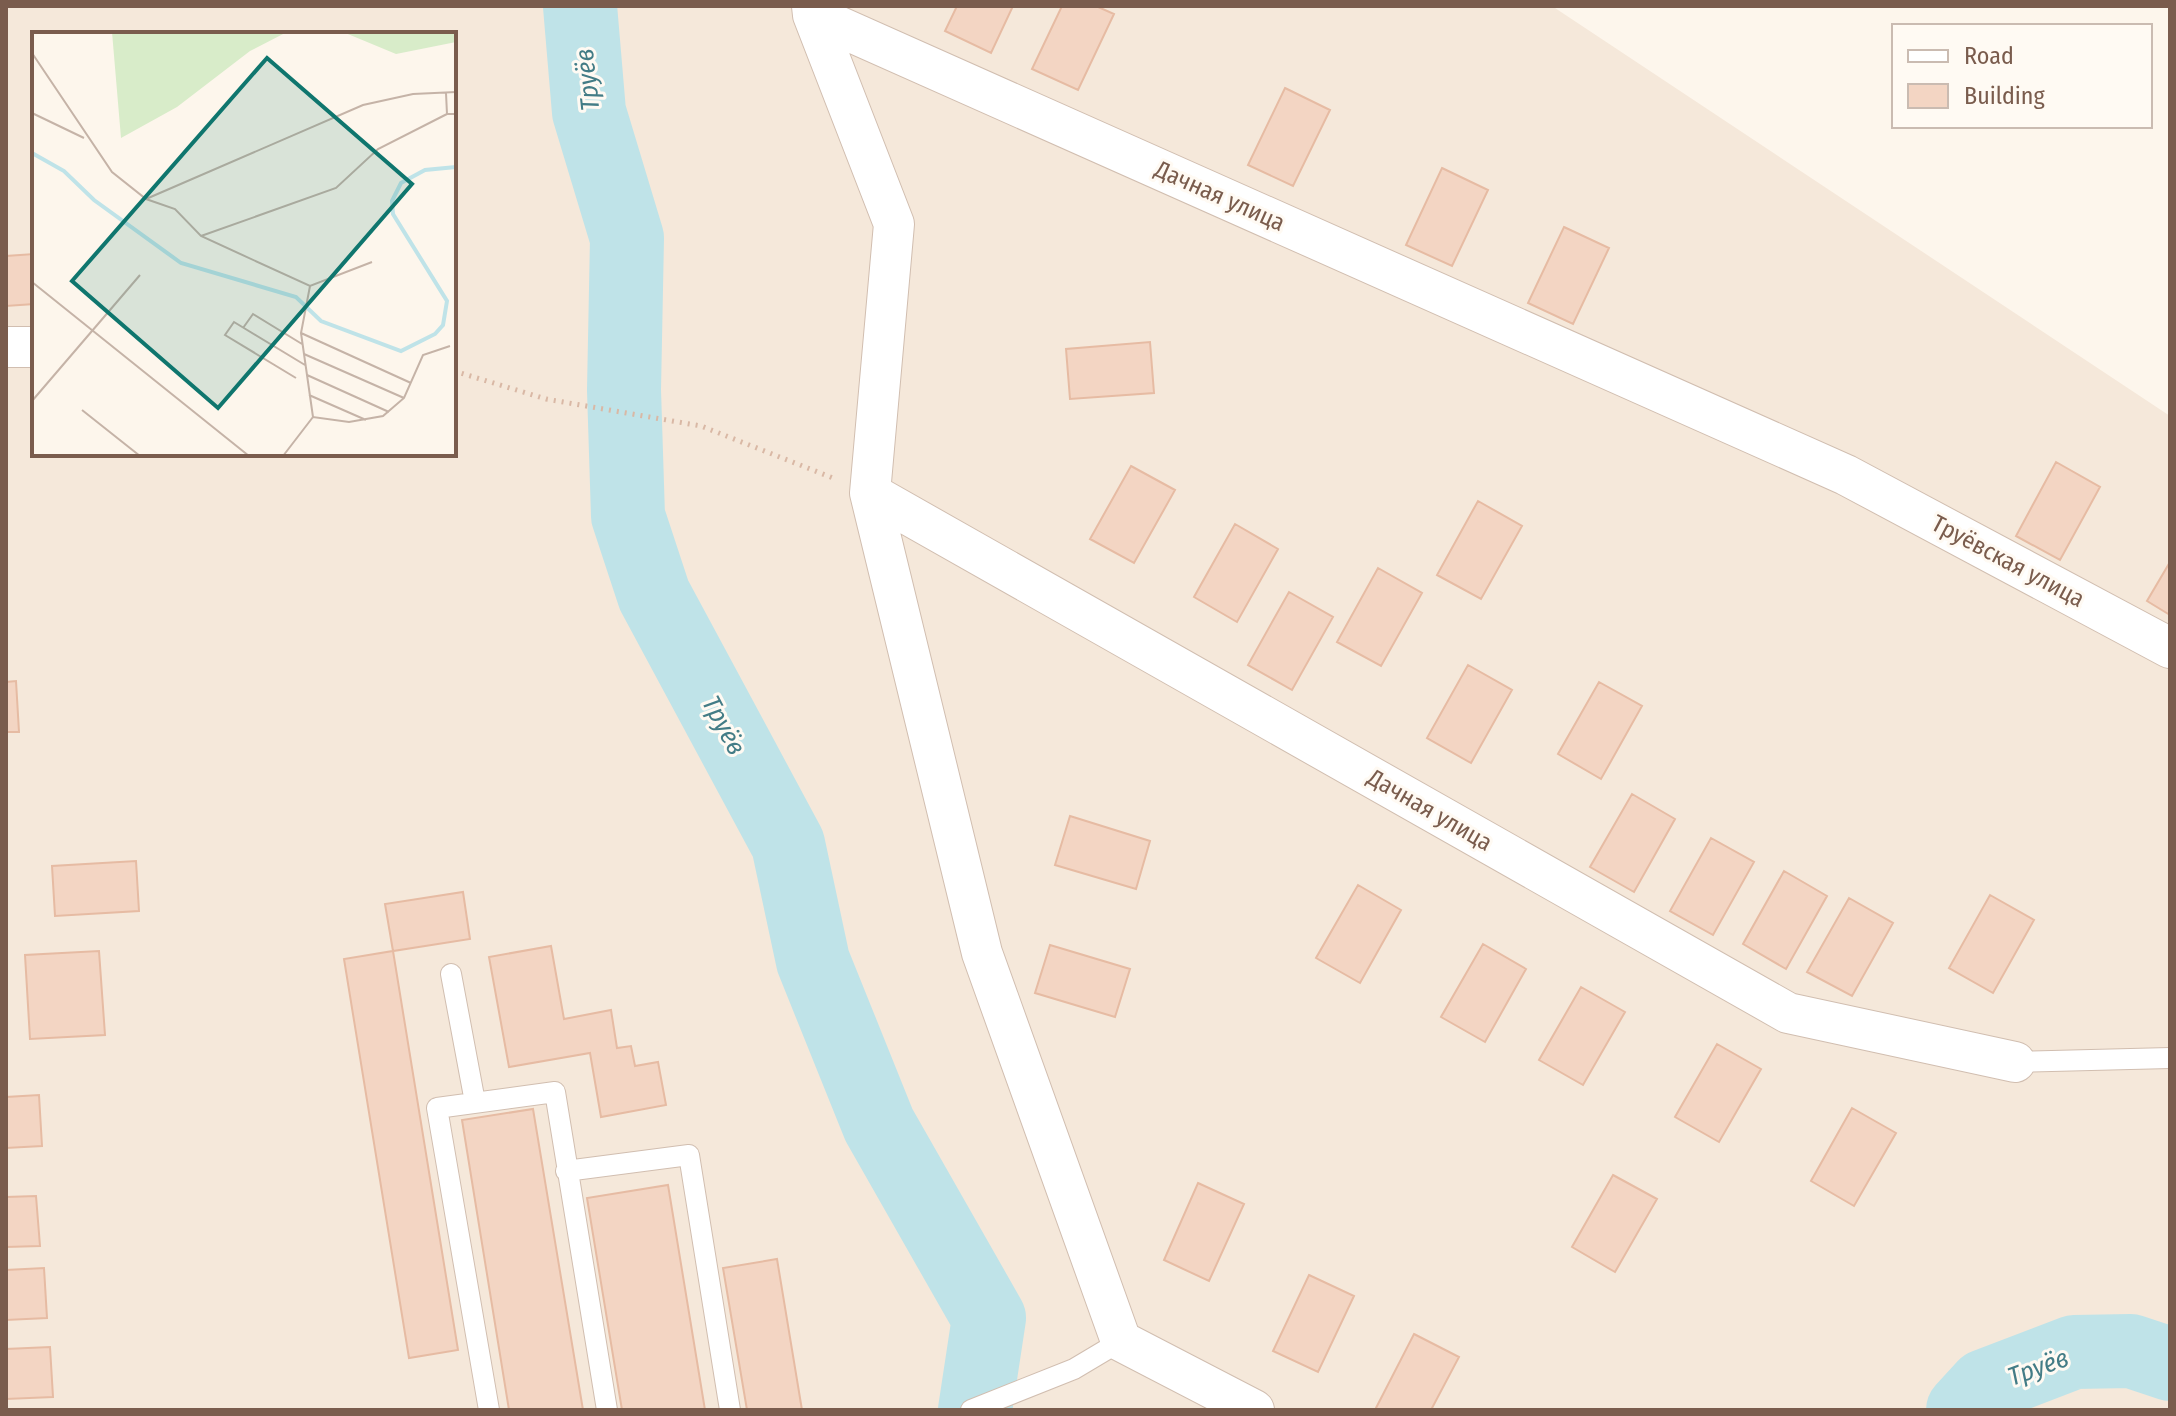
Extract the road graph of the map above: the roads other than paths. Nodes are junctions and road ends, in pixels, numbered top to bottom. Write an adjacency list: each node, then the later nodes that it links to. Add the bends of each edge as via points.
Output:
1 (812, 10): 4 (street, Дачная улица); 5 (street, Дачная улица, via 894,224)
2 (6, 347): 3 (street)
3 (32, 347)
4 (1846, 475): 6 (street, Труёвская улица)
5 (870, 493): 9 (street, Дачная улица, via 1788,1013); 12 (street, Дачная улица, via 982,953)
6 (2170, 648)
7 (451, 974): 10 (lane)
8 (2170, 1058): 9 (lane)
9 (2015, 1062)
10 (475, 1102): 11 (lane, via 555,1092); 13 (lane, via 437,1108)
11 (566, 1171): 14 (lane); 15 (lane, via 689,1155)
12 (1121, 1341): 16 (lane, via 1074,1369); 17 (street)
13 (489, 1410)
14 (607, 1410)
15 (730, 1410)
16 (971, 1410)
17 (1254, 1410)

